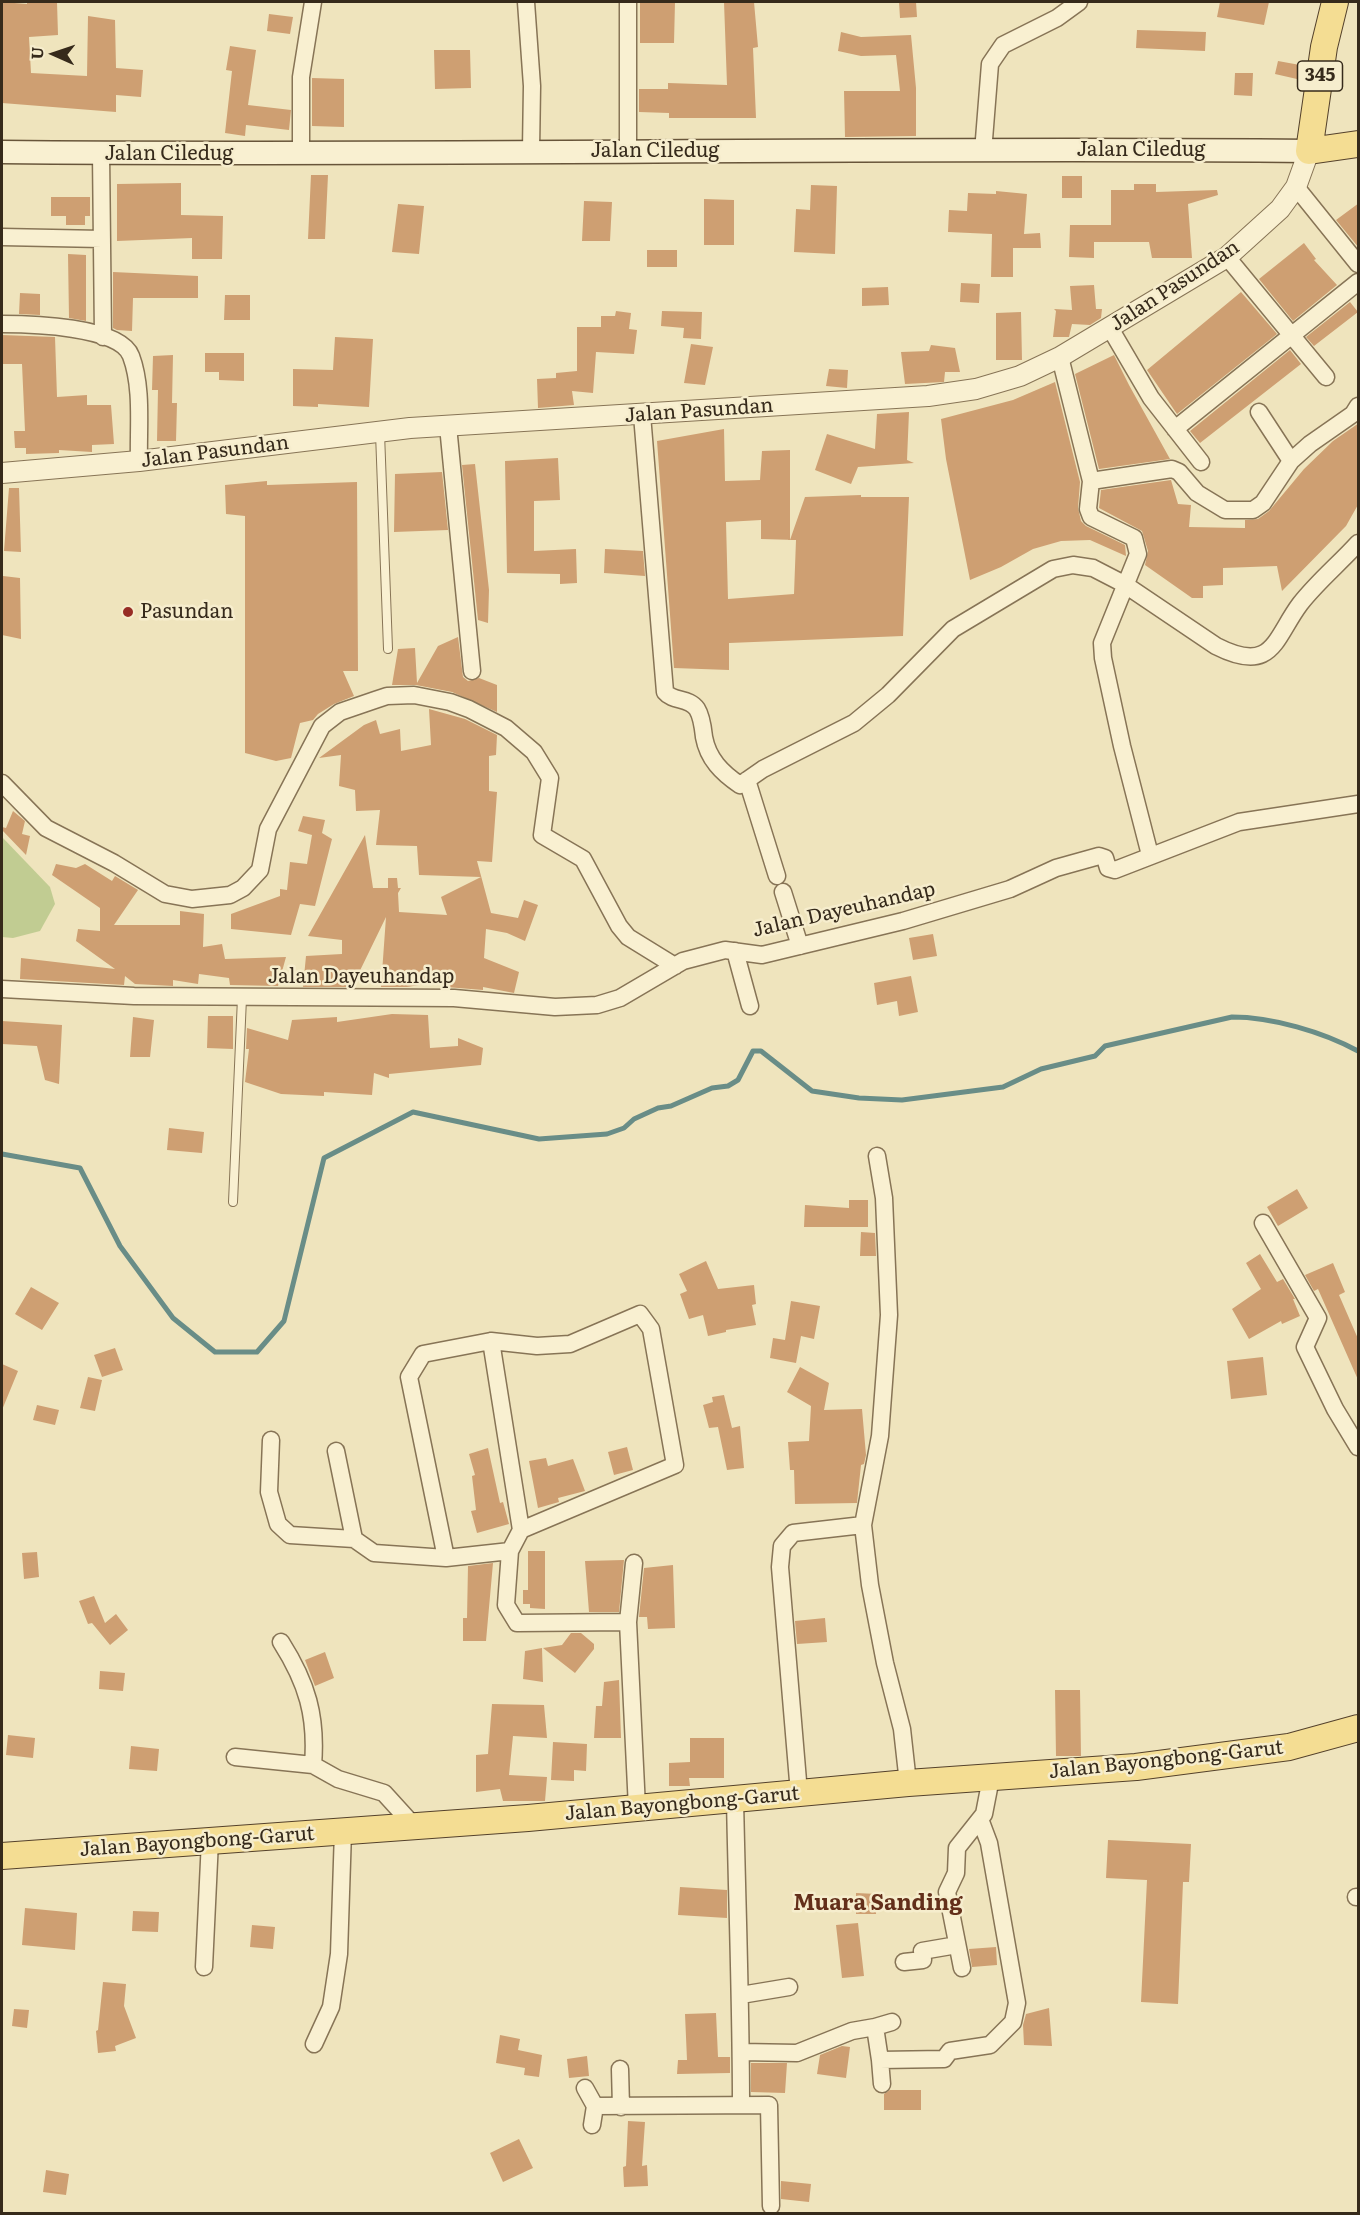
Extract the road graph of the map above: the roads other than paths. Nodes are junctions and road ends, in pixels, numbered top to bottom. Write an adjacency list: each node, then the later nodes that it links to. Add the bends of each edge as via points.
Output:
1 (313, 2): 13 (street, via 301,77)
2 (526, 2): 7 (street, via 532,86)
3 (628, 2): 8 (street)
4 (1079, 2): 10 (street, via 1057,18 1003,45 990,64)
5 (1335, 2): 9 (main road, 345, via 1324,47)
6 (1359, 144): 9 (main road)
7 (531, 150): 8 (main road, Jalan Ciledug); 13 (main road, Jalan Ciledug)
8 (628, 151): 10 (main road, Jalan Ciledug)
9 (1309, 151): 10 (main road, Jalan Ciledug); 14 (street, Jalan Pasundan)
10 (983, 152)
11 (2, 153): 12 (main road, Jalan Ciledug)
12 (101, 153): 13 (main road, Jalan Ciledug); 16 (street)
13 (300, 155)
14 (1296, 187): 17 (street, Jalan Pasundan, via 1278,211); 18 (street)
15 (2, 237): 16 (street)
16 (102, 239): 23 (street)
17 (1227, 257): 21 (street, Jalan Pasundan); 22 (street)
18 (1359, 264)
19 (1359, 282): 22 (street)
20 (2, 324): 23 (street, via 68,328)
21 (1110, 328): 24 (street, Jalan Pasundan); 30 (street, via 1150,398)
22 (1290, 335): 25 (street); 30 (street)
23 (103, 337): 32 (street, via 114,340 130,353 137,380)
24 (1060, 357): 28 (street, Jalan Pasundan, via 1020,376 976,389 928,396); 36 (street)
25 (1326, 377)
26 (1359, 406): 33 (street)
27 (1259, 412): 33 (street)
28 (642, 415): 29 (street, Jalan Pasundan); 41 (street, via 665,692 697,709 712,760 726,776 740,785)
29 (448, 426): 31 (street, Jalan Pasundan); 40 (street)
30 (1175, 429): 34 (street)
31 (380, 432): 32 (street, Jalan Pasundan); 39 (lane)
32 (139, 461): 35 (street, Jalan Pasundan)
33 (1291, 461): 36 (street, via 1263,503 1242,512 1225,510 1197,493 1172,469)
34 (1202, 462)
35 (2, 473)
36 (1091, 482): 38 (street, via 1091,517 1135,539 1138,554)
37 (1359, 543): 38 (street, via 1301,603 1272,649 1257,654 1224,649)
38 (1129, 576): 41 (street, via 1073,566 1053,569 953,629 888,695 854,723); 44 (street, via 1102,643 1103,658)
39 (388, 650)
40 (472, 671)
41 (747, 780): 45 (street)
42 (2, 783): 49 (street, via 46,828 165,894 216,898 243,888 260,870 268,829 315,736 330,718 387,696 414,695 450,702 506,728 534,752 550,778 542,835 582,859 628,937)
43 (1359, 804): 44 (street, Jalan Dayeuhandap, via 1239,822)
44 (1150, 855): 47 (street, Jalan Dayeuhandap, via 1111,870 1103,856 1094,858 1056,868 1010,889)
45 (777, 876)
46 (783, 892): 47 (street)
47 (800, 946): 48 (street, Jalan Dayeuhandap, via 762,955)
48 (730, 950): 49 (street, Jalan Dayeuhandap); 52 (street)
49 (679, 963): 51 (street, Jalan Dayeuhandap, via 620,998 597,1005 555,1007 454,998)
50 (2, 989): 51 (street, Jalan Dayeuhandap)
51 (242, 998): 54 (lane)
52 (750, 1006)
53 (877, 1156): 60 (street, via 884,1198 889,1315 880,1436)
54 (233, 1202)
55 (1263, 1223): 58 (street, via 1318,1318 1305,1347 1335,1409)
56 (492, 1341): 61 (street); 61 (street, via 537,1346 570,1344 640,1314 651,1329 670,1432 675,1465); 64 (street, via 423,1354 409,1377)
57 (271, 1440): 62 (street, via 269,1492 282,1531 290,1535)
58 (1359, 1446)
59 (336, 1451): 62 (street)
60 (863, 1525): 72 (street, via 870,1585 902,1729); 73 (street, via 793,1533 782,1546 780,1566)
61 (521, 1530): 63 (street)
62 (354, 1539): 64 (street, via 374,1553)
63 (510, 1551): 64 (street); 66 (street, via 506,1605 517,1623)
64 (446, 1558)
65 (634, 1563): 66 (street)
66 (628, 1623): 75 (street)
67 (281, 1642): 70 (street, via 298,1669 308,1697 314,1736)
68 (1359, 1728): 71 (main road, Jalan Bayongbong-Garut, via 1289,1747 1136,1767)
69 (235, 1757): 70 (street)
70 (313, 1765): 77 (street, via 338,1779 384,1793)
71 (991, 1778): 72 (main road, Jalan Bayongbong-Garut); 76 (street, via 987,1806)
72 (908, 1783): 73 (main road, Jalan Bayongbong-Garut)
73 (799, 1793): 74 (main road, Jalan Bayongbong-Garut)
74 (735, 1799): 75 (main road, Jalan Bayongbong-Garut); 86 (street, via 736,1937)
75 (636, 1808): 77 (main road, Jalan Bayongbong-Garut)
76 (980, 1819): 81 (street, via 957,1848 956,1874 948,1892); 89 (street, via 1012,1971 1017,2003 1013,2022 990,2045 950,2051 944,2059)
77 (414, 1826): 78 (main road, Jalan Bayongbong-Garut)
78 (343, 1831): 79 (main road, Jalan Bayongbong-Garut); 87 (street, via 339,1954 331,2007)
79 (210, 1840): 80 (main road, Jalan Bayongbong-Garut); 83 (street)
80 (2, 1856)
81 (957, 1945): 82 (street, via 922,1951 922,1960); 84 (street)
82 (904, 1962)
83 (204, 1967)
84 (962, 1968)
85 (789, 1987): 86 (street)
86 (741, 1995): 88 (street)
87 (314, 2044)
88 (741, 2052): 89 (street, via 797,2053 852,2031 884,2024); 93 (street)
89 (880, 2060): 91 (street)
90 (620, 2069): 95 (street)
91 (882, 2084)
92 (585, 2088): 94 (street)
93 (741, 2105): 95 (street); 97 (street, via 769,2105)
94 (595, 2106): 95 (street); 96 (street)
95 (621, 2107)
96 (592, 2125)
97 (771, 2206)

